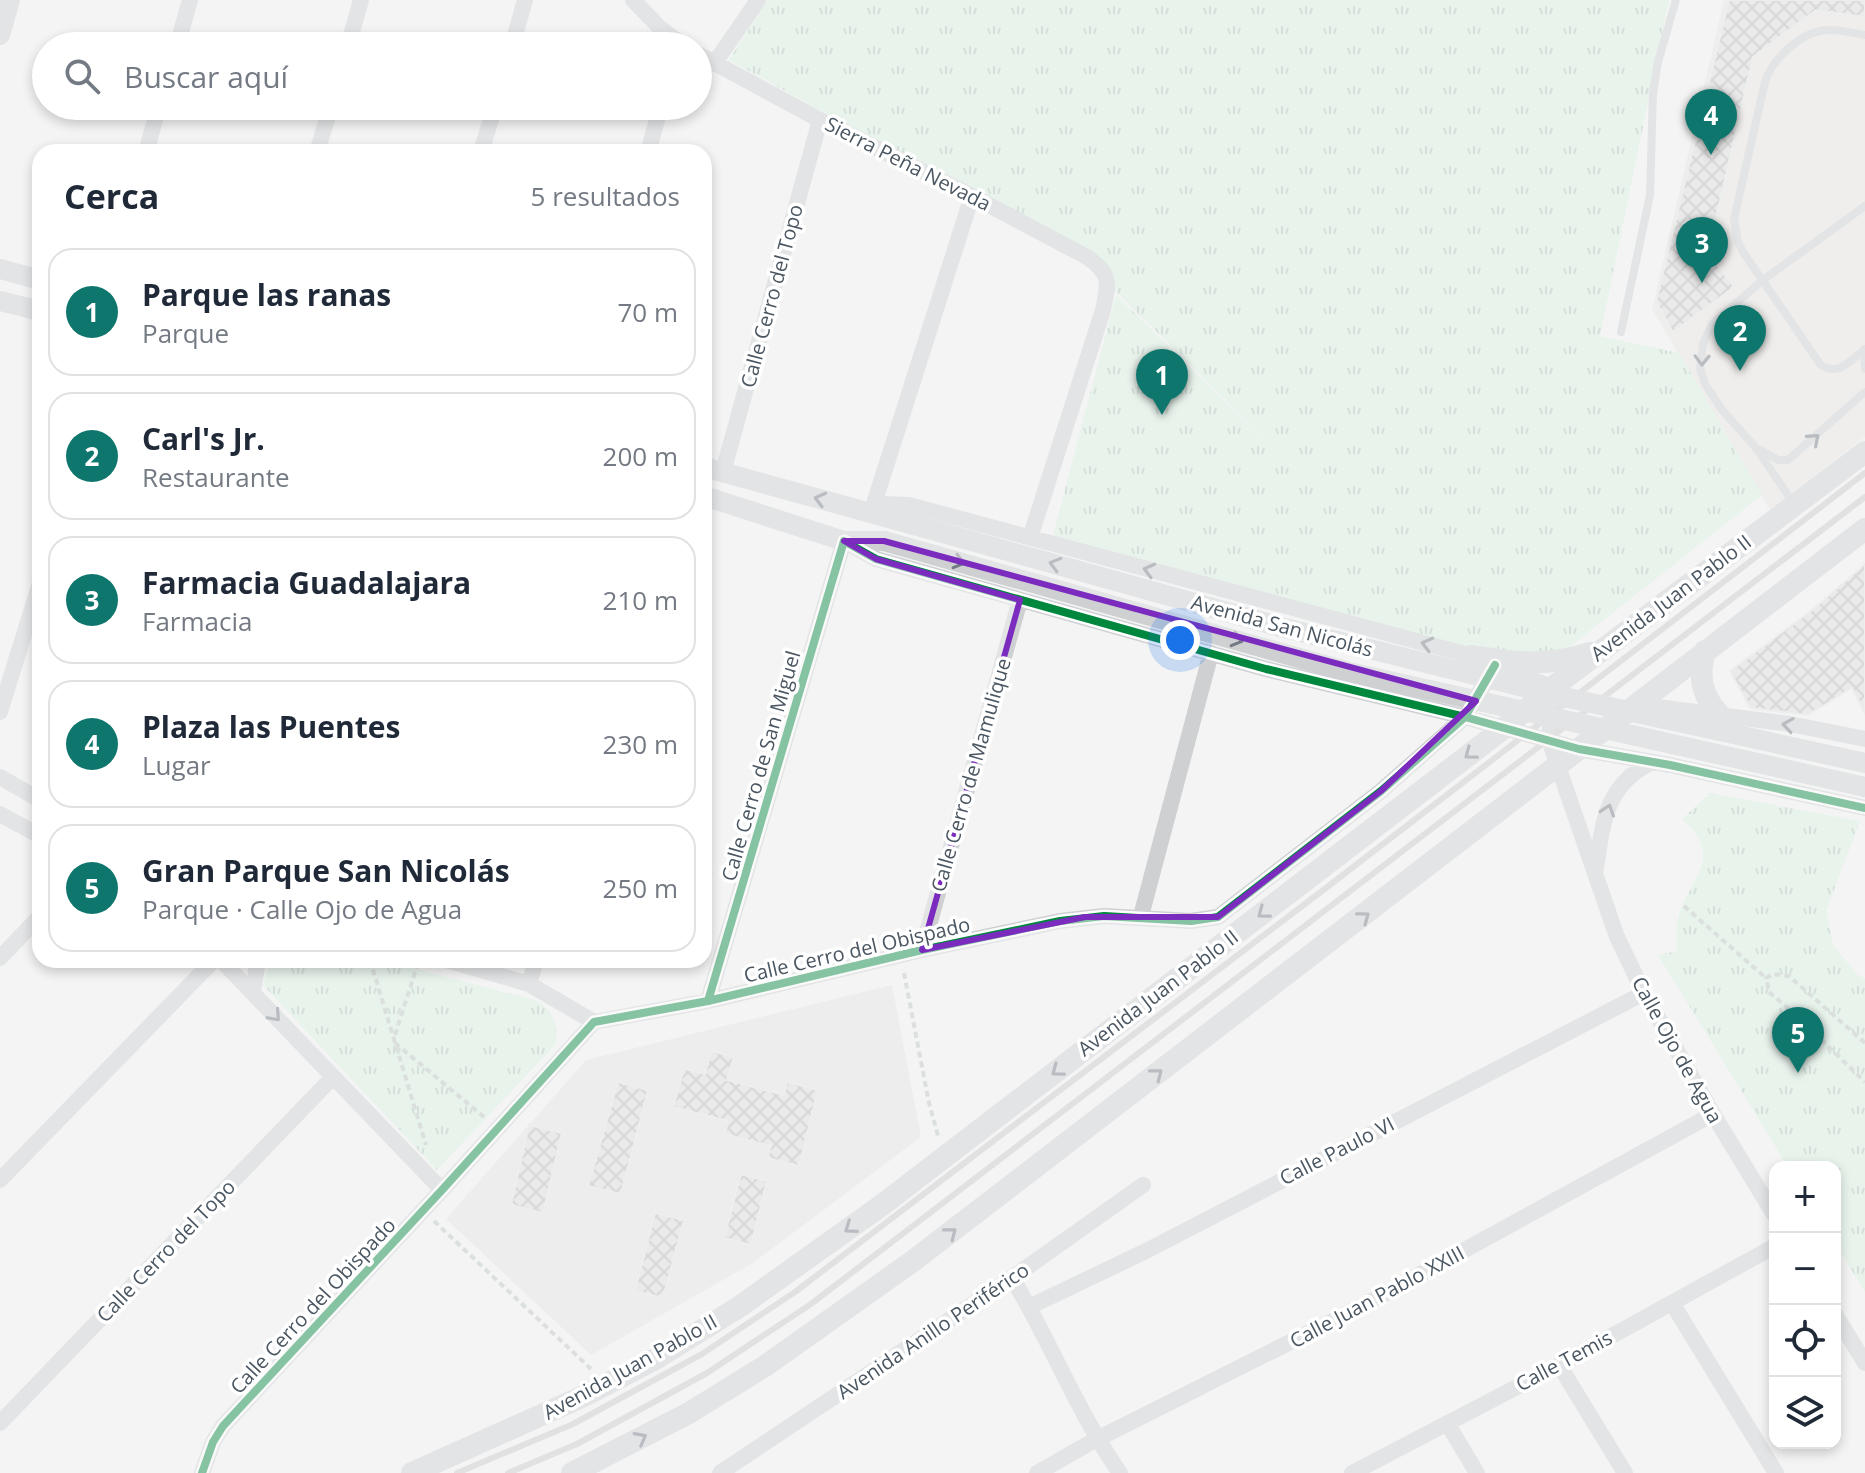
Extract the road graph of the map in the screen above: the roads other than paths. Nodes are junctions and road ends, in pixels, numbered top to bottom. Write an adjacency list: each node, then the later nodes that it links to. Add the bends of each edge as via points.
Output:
1 (10, 0): 12 (street)
2 (190, 0): 8 (street)
3 (361, 0): 9 (street)
4 (525, 0): 10 (street)
5 (633, 0): 11 (street)
6 (758, 0): 14 (street)
7 (1676, 0): 31 (lane, via 1658,62 1650,195)
8 (181, 32)
9 (352, 32)
10 (516, 32)
11 (666, 32)
12 (0, 35)
13 (1865, 35): 28 (lane, via 1817,32 1768,71 1734,219 1738,242)
14 (714, 64): 19 (street, Sierra Peña Nevada)
15 (155, 120): 20 (street)
16 (327, 120): 21 (street)
17 (491, 120): 22 (street)
18 (657, 120): 23 (street)
19 (820, 120): 24 (street, Sierra Peña Nevada); 37 (street, Calle Cerro del Topo)
20 (148, 144)
21 (319, 144)
22 (483, 144)
23 (650, 144)
24 (972, 196): 40 (street); 42 (street, Sierra Peña Nevada, via 1100,265 1107,283)
25 (1865, 206): 28 (lane)
26 (5, 269): 27 (street)
27 (32, 277)
28 (1763, 280): 32 (lane, via 1820,364 1838,369); 35 (lane, one-way to 35, via 1712,324 1700,356 1705,384)
29 (3, 302): 30 (street)
30 (32, 309)
31 (1621, 332)
32 (1864, 349): 33 (lane)
33 (1865, 369)
34 (1865, 392): 35 (lane, one-way to 34, via 1788,460)
35 (1756, 448): 39 (lane)
36 (1865, 452): 39 (main road, Avenida Juan Pablo II)
37 (714, 469): 40 (street, Avenida San Nicolás, one-way to 37)
38 (712, 499): 43 (street, Avenida San Nicolás)
39 (1795, 505): 46 (main road, Avenida Juan Pablo II)
40 (871, 513): 42 (street, via 883,504 909,505); 62 (street, Avenida San Nicolás, one-way to 40, bridge, via 1555,695 1281,627)
41 (1865, 529): 47 (main road)
42 (1030, 538): 49 (street, one-way to 42)
43 (844, 541): 44 (street, via 876,559); 66 (street, Avenida San Nicolás, one-way to 66, bridge, via 884,541 1349,672); 84 (street, Calle Cerro de San Miguel)
44 (1020, 600): 48 (street); 74 (street, Calle Cerro de Mamulique)
45 (32, 609): 54 (street)
46 (1602, 649): 49 (main road, via 1553,663); 51 (main road, Avenida Juan Pablo II)
47 (1705, 651): 52 (main road); 55 (main road, via 1702,685)
48 (1211, 653): 56 (street); 72 (street)
49 (1472, 656): 50 (street)
50 (1495, 665): 51 (street); 56 (street, Calle Cerro del Obispado)
51 (1553, 687): 52 (street); 57 (main road, Avenida Juan Pablo II); 59 (street, Calle Ojo de Agua)
52 (1639, 704): 53 (street); 60 (main road)
53 (1688, 711): 55 (street); 63 (street, via 1666,734)
54 (0, 712)
55 (1719, 714): 58 (street, one-way to 55)
56 (1465, 717): 57 (street); 72 (street, Calle Cerro del Obispado, via 1381,791 1218,917 1191,921)
57 (1504, 728): 59 (street); 103 (main road, Avenida Juan Pablo II, one-way to 103, via 882,1205 739,1307 607,1384)
58 (1865, 739)
59 (1549, 740): 60 (street); 64 (street, Calle Ojo de Agua)
60 (1579, 749): 61 (street); 64 (main road)
61 (1652, 762): 63 (street); 71 (street, one-way to 61, via 1615,791 1625,778)
62 (1865, 763)
63 (1670, 765): 68 (street)
64 (1556, 766): 71 (street, Calle Ojo de Agua); 104 (main road, one-way to 64, via 765,1366 913,1261)
65 (0, 777): 67 (street)
66 (1865, 787)
67 (32, 795)
68 (1865, 808)
69 (0, 814): 70 (street)
70 (32, 832)
71 (1594, 876): 83 (street, Calle Ojo de Agua)
72 (1141, 916): 74 (street, Calle Cerro del Obispado, via 1060,921)
73 (32, 924): 75 (street)
74 (922, 950): 84 (street, Calle Cerro del Obispado)
75 (0, 958)
76 (206, 968): 88 (street)
77 (229, 968): 82 (street)
78 (257, 968): 82 (street)
79 (474, 968): 81 (street)
80 (534, 968): 81 (street)
81 (529, 984): 85 (street)
82 (253, 991): 86 (street, one-way to 86)
83 (1644, 993): 87 (street, Calle Ojo de Agua); 95 (street, Calle Paulo VI)
84 (708, 1001): 85 (street, Calle Cerro del Obispado)
85 (594, 1022): 90 (street, Calle Cerro del Obispado)
86 (332, 1078): 90 (street); 99 (street, Calle Cerro del Topo)
87 (1713, 1114): 91 (street, Calle Ojo de Agua); 101 (street, Calle Juan Pablo XXIII, via 1364,1305)
88 (0, 1180)
89 (1143, 1185): 93 (street, Avenida Anillo Periférico)
90 (440, 1188): 102 (street, Calle Cerro del Obispado, via 223,1426)
91 (1769, 1206)
92 (1769, 1249): 94 (street, Calle Temis)
93 (1012, 1278): 95 (street); 105 (street, Avenida Anillo Periférico)
94 (1672, 1303): 98 (street, Calle Temis); 111 (street)
95 (1029, 1307): 101 (street)
96 (1841, 1324): 97 (street)
97 (1865, 1363)
98 (1559, 1365): 100 (street, Calle Temis); 110 (street)
99 (0, 1423)
100 (1447, 1423): 108 (street, Calle Temis); 109 (street)
101 (1097, 1439): 106 (street, Calle Juan Pablo XXIII); 107 (street)
102 (202, 1473)
103 (412, 1473)
104 (572, 1473)
105 (720, 1473)
106 (1037, 1473)
107 (1120, 1473)
108 (1352, 1473)
109 (1477, 1473)
110 (1625, 1473)
111 (1776, 1473)

